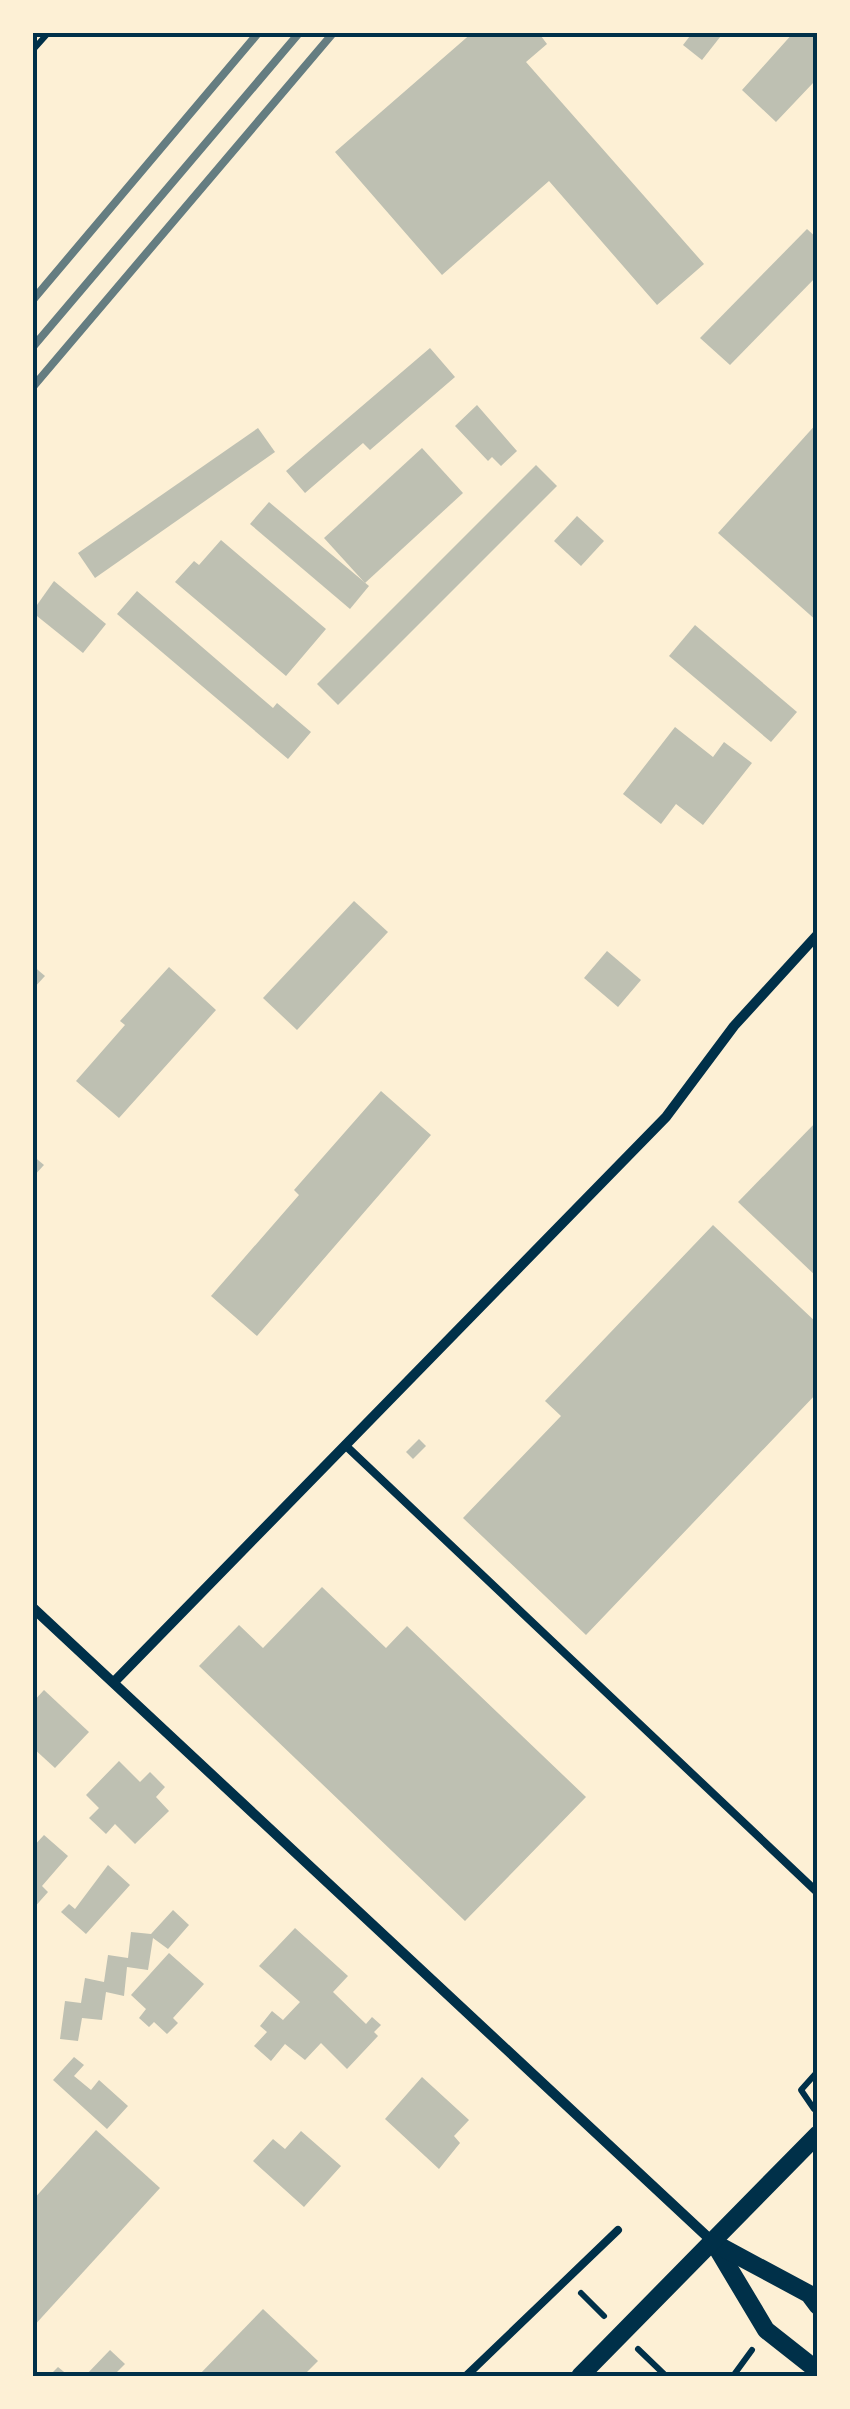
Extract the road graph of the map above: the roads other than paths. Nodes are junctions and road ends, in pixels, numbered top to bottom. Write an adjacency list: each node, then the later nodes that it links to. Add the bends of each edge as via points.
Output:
1 (818, 934): 2 (street, via 734,1026 666,1117)
2 (346, 1445): 4 (street); 5 (lane)
3 (32, 1607): 4 (street)
4 (114, 1682): 8 (street)
5 (818, 1892)
6 (818, 2134): 8 (street)
7 (618, 2230): 11 (lane)
8 (714, 2243): 9 (street, via 810,2294); 10 (street, via 766,2330); 12 (street)
9 (818, 2306)
10 (818, 2371)
11 (466, 2376)
12 (580, 2376)

